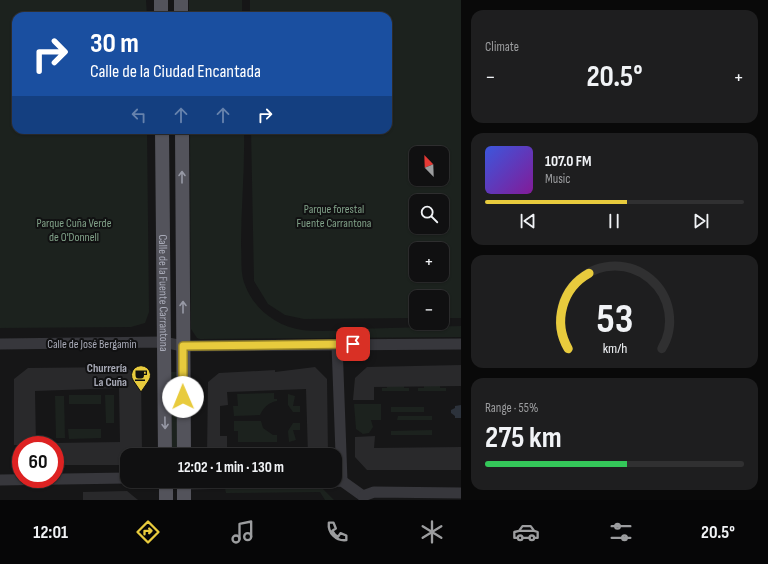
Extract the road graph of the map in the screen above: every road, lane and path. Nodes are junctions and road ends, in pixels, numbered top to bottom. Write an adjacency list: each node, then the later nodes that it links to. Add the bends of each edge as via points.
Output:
1 (161, 0): 3 (main road)
2 (181, 0): 4 (main road)
3 (162, 12)
4 (181, 12)
5 (162, 134): 7 (main road, Calle de la Fuente Carrantona)
6 (182, 134): 11 (main road, Calle de la Fuente Carrantona, one-way to 6)
7 (163, 342): 8 (street, Calle de José Bergamín); 11 (street, Calle de José Bergamín); 12 (main road, Calle de la Fuente Carrantona, one-way to 12)
8 (0, 344)
9 (337, 344): 10 (street, Calle de José Bergamín); 11 (street, Calle de José Bergamín); 14 (street)
10 (461, 344)
11 (183, 346): 13 (main road, Calle de la Fuente Carrantona)
12 (165, 448)
13 (184, 448)
14 (341, 448)
15 (120, 478): 16 (street)
16 (0, 480)
17 (342, 482): 21 (street)
18 (166, 488): 22 (main road)
19 (184, 488): 23 (main road)
20 (461, 493): 21 (street, via 374,492)
21 (362, 498)
22 (166, 500)
23 (184, 500)

